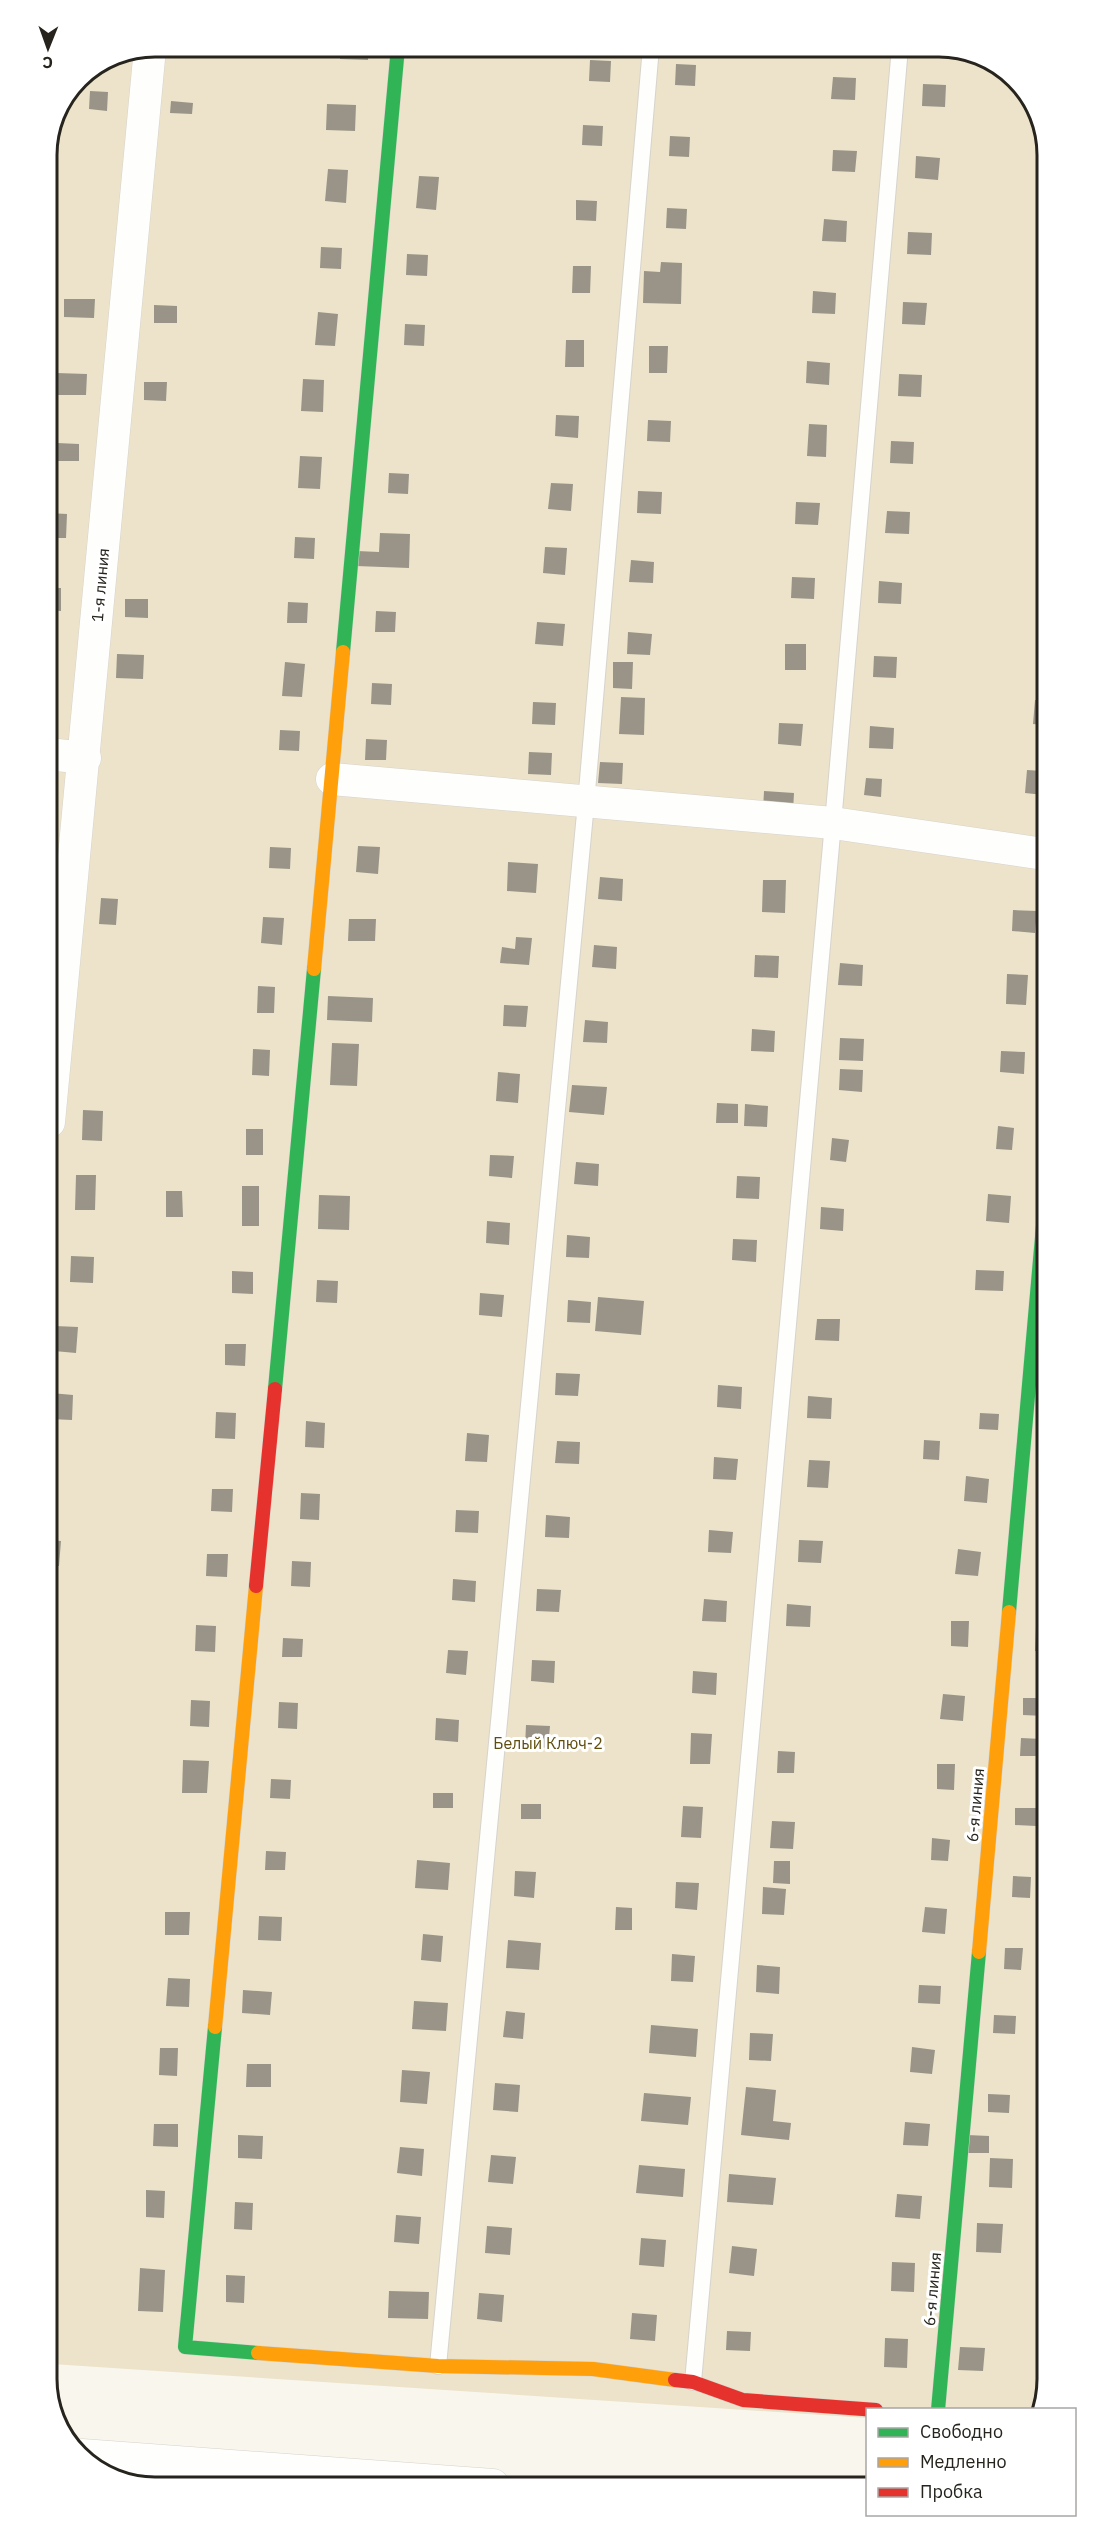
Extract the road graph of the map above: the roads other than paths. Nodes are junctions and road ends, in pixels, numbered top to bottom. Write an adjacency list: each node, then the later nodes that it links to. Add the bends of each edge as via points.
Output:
1 (397, 57): 7 (street)
2 (650, 57): 8 (lane)
3 (899, 57): 9 (lane)
4 (149, 58): 6 (street, 1-я линия)
5 (57, 755): 6 (street)
6 (85, 758): 11 (street, 1-я линия)
7 (332, 779): 8 (street); 13 (street, via 185,2347)
8 (586, 803): 9 (street); 13 (lane)
9 (833, 823): 10 (street); 14 (lane)
10 (1037, 853)
11 (57, 1041)
12 (1037, 1293): 16 (street, 6-я линия)
13 (438, 2366): 14 (street, via 593,2369)
14 (693, 2382): 15 (street, via 743,2400)
15 (866, 2408)
16 (938, 2408)
17 (95, 2457): 18 (street)
18 (380, 2477)

